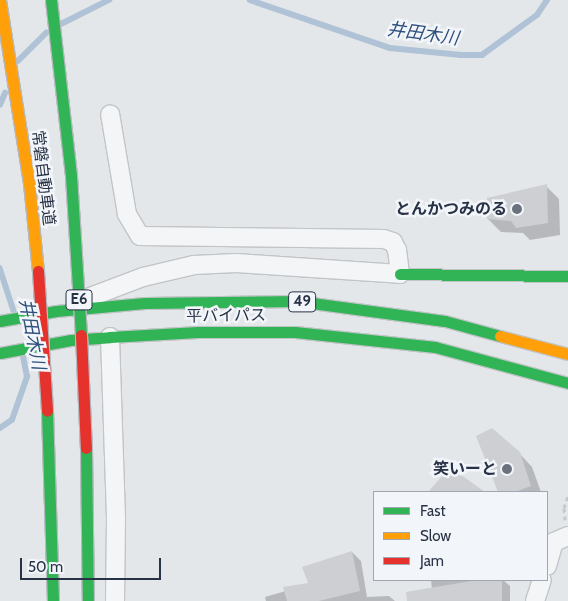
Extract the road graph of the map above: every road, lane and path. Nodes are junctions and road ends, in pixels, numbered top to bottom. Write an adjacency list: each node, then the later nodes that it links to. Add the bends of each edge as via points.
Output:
1 (0, 0): 16 (main road, 常磐自動車道 / E6, bridge, via 28,183 44,325)
2 (51, 0): 17 (main road, 常磐自動車道 / E6, bridge, via 71,176 86,403)
3 (110, 114): 4 (street, via 127,214 140,236 384,239 393,242 397,250)
4 (400, 274): 5 (main road); 6 (street, via 236,264 194,265 117,286)
5 (568, 276)
6 (56, 311): 7 (main road, 平バイパス / 49); 10 (main road, 平バイパス / 49, via 203,300 297,301 445,321)
7 (0, 321)
8 (110, 337): 9 (main road, 平バイパス / 49); 11 (main road, 平バイパス / 49, via 198,332 295,332 435,347); 18 (street, via 116,519)
9 (0, 353)
10 (568, 354)
11 (568, 383)
12 (568, 496): 13 (path, via 564,508)
13 (567, 536): 14 (street, via 554,542)
14 (548, 563)
15 (542, 581): 19 (street)
16 (54, 601)
17 (88, 601)
18 (115, 601)
19 (535, 601)

